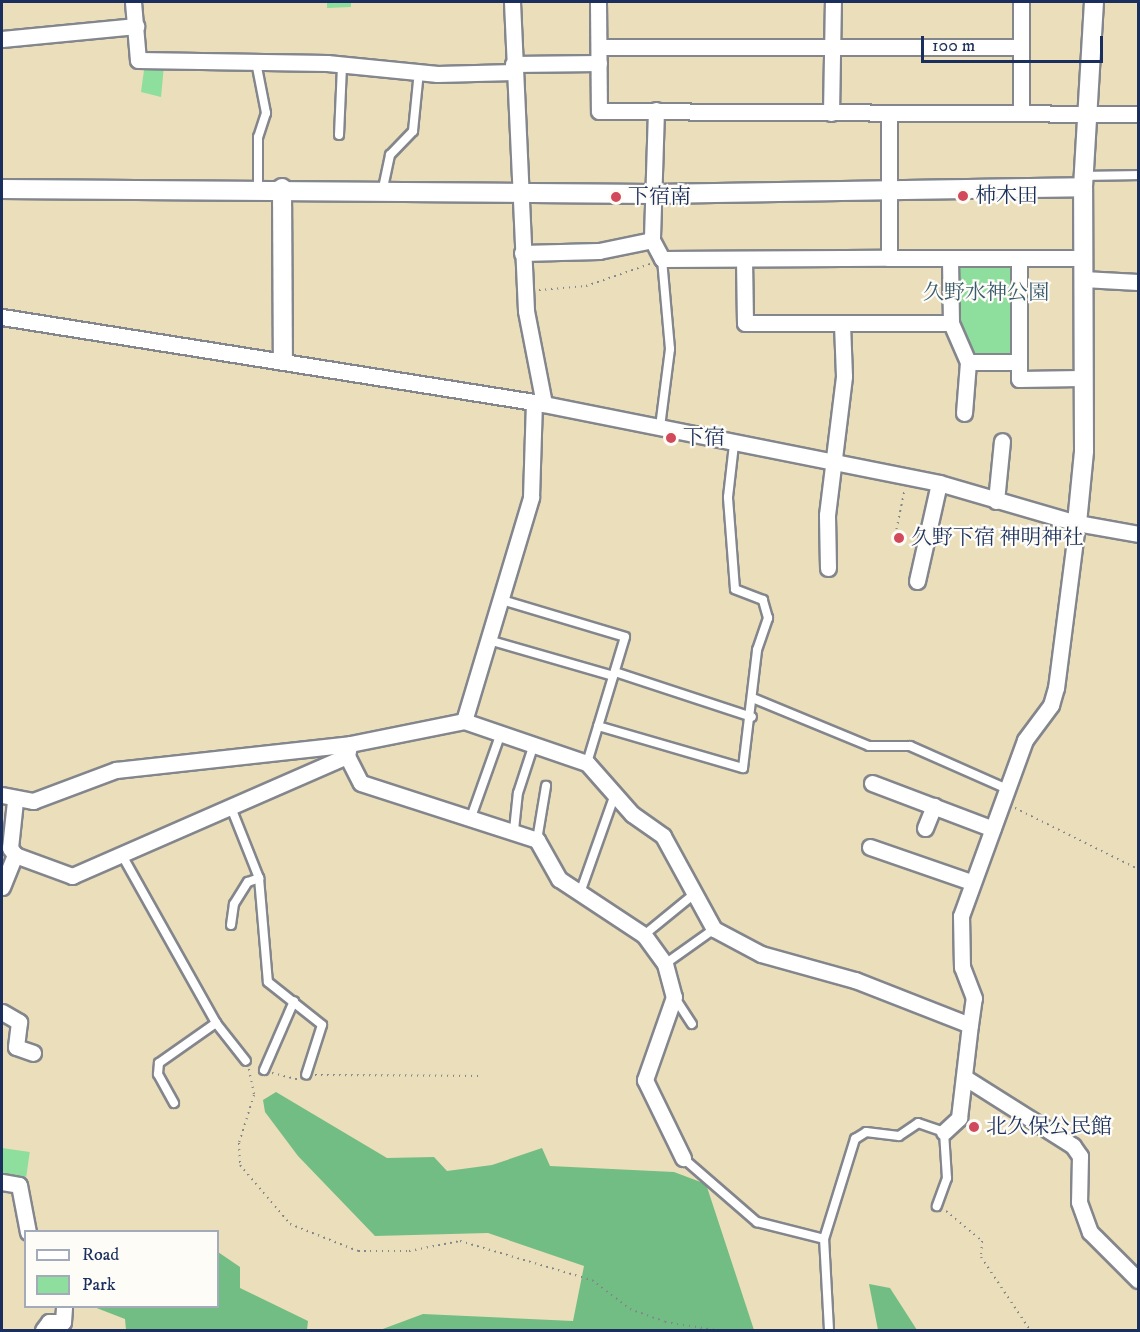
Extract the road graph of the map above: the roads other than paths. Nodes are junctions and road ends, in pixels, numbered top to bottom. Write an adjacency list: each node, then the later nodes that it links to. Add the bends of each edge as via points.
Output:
1 (133, 2): 7 (street)
2 (512, 2): 15 (street)
3 (598, 2): 9 (street)
4 (833, 2): 10 (street)
5 (1021, 2): 11 (street)
6 (1094, 2): 20 (street)
7 (136, 26): 8 (street); 12 (street, via 138,60)
8 (2, 39)
9 (599, 47): 10 (street); 13 (street)
10 (832, 47): 11 (street); 18 (street)
11 (1021, 47): 19 (street)
12 (256, 62): 14 (street); 26 (lane, via 266,113 258,137)
13 (599, 63): 15 (street); 17 (street, via 599,111)
14 (342, 66): 16 (street); 23 (lane)
15 (513, 68): 16 (street); 30 (street)
16 (419, 71): 28 (lane, via 413,131 390,155)
17 (656, 110): 18 (street); 32 (street)
18 (831, 113): 21 (street)
19 (1021, 113): 20 (street); 21 (street)
20 (1087, 113): 22 (street); 25 (street)
21 (889, 114): 31 (street)
22 (1138, 114)
23 (339, 135)
24 (1138, 175): 25 (lane)
25 (1084, 182): 31 (street); 36 (street)
26 (258, 188): 27 (street); 29 (street)
27 (282, 188): 28 (street); 46 (street)
28 (383, 188): 30 (street)
29 (2, 189)
30 (518, 193): 32 (street); 34 (street)
31 (889, 193): 32 (street); 35 (street)
32 (653, 194): 33 (street)
33 (652, 240): 34 (street, via 599,251); 37 (street)
34 (522, 253): 50 (street)
35 (889, 258): 38 (street); 39 (street)
36 (1082, 258): 40 (street); 41 (street)
37 (662, 259): 38 (street); 52 (lane, via 670,349)
38 (744, 259): 45 (street, via 745,323)
39 (950, 259): 40 (street); 44 (street)
40 (1019, 259): 48 (street)
41 (1083, 279): 42 (street); 49 (street)
42 (1138, 282)
43 (2, 317): 46 (street)
44 (951, 322): 45 (street); 47 (street)
45 (842, 323): 55 (street, via 843,376)
46 (284, 361): 50 (street)
47 (968, 362): 48 (street); 51 (street)
48 (1019, 362): 49 (street, via 1019,379)
49 (1081, 378): 58 (street, via 1084,450)
50 (539, 403): 52 (street); 62 (street, via 531,497)
51 (964, 413)
52 (660, 427): 54 (street)
53 (1002, 441): 57 (street)
54 (734, 444): 55 (street); 65 (lane, via 728,496 735,589 763,600 767,609)
55 (831, 463): 56 (street); 60 (street)
56 (939, 483): 57 (street); 61 (street)
57 (996, 501): 58 (street)
58 (1077, 523): 59 (street); 75 (street, via 1056,688 1051,705 1025,740)
59 (1138, 534)
60 (828, 568)
61 (917, 581)
62 (502, 600): 63 (street); 64 (lane, via 625,637)
63 (492, 641): 64 (lane); 67 (street)
64 (614, 674): 66 (lane); 68 (lane)
65 (754, 699): 66 (lane); 75 (lane, via 869,746 910,746)
66 (752, 717): 68 (lane, via 743,768)
67 (464, 721): 69 (street); 71 (street)
68 (598, 726): 72 (lane)
69 (501, 733): 70 (street); 80 (lane)
70 (534, 743): 72 (street); 83 (lane, via 518,793)
71 (348, 750): 77 (street, via 116,770 33,801); 78 (street); 80 (street, via 361,783)
72 (586, 764): 76 (street)
73 (872, 783): 79 (street)
74 (546, 786): 84 (lane)
75 (1005, 796): 82 (street)
76 (614, 797): 91 (lane); 92 (street, via 663,836)
77 (8, 798): 86 (street)
78 (230, 805): 87 (street); 88 (lane)
79 (934, 806): 81 (street); 82 (street)
80 (470, 821): 83 (street)
81 (925, 828)
82 (993, 829): 89 (street)
83 (514, 830): 84 (street)
84 (537, 840): 91 (street, via 559,879)
85 (870, 847): 89 (street)
86 (9, 852): 87 (street, via 72,876); 90 (street)
87 (123, 857): 100 (lane)
88 (259, 878): 93 (lane, via 248,882 234,904); 98 (lane, via 268,982)
89 (971, 882): 102 (street, via 959,946 974,998)
90 (2, 887)
91 (580, 893): 95 (street)
92 (693, 895): 94 (street); 95 (lane)
93 (231, 925)
94 (714, 929): 96 (lane); 102 (street, via 761,954 855,980)
95 (644, 935): 96 (street)
96 (665, 964): 97 (street)
97 (674, 997): 101 (lane); 110 (street, via 645,1080)
98 (294, 1000): 105 (lane); 106 (lane, via 322,1025)
99 (2, 1012): 103 (street, via 19,1022 15,1047)
100 (216, 1023): 104 (lane); 108 (lane, via 159,1063 158,1074)
101 (692, 1024)
102 (970, 1025): 107 (street)
103 (33, 1053)
104 (246, 1061)
105 (264, 1070)
106 (306, 1075)
107 (964, 1077): 109 (street, via 959,1118); 115 (street, via 1073,1146 1080,1156 1079,1202 1087,1226 1120,1267)
108 (174, 1103)
109 (944, 1132): 112 (lane, via 947,1178); 114 (lane, via 918,1123 899,1136 866,1132 855,1139)
110 (683, 1158): 114 (lane, via 757,1222)
111 (2, 1182): 113 (street, via 19,1185)
112 (937, 1206)
113 (28, 1230)
114 (824, 1239): 118 (lane)
115 (1138, 1280)
116 (64, 1308): 117 (street, via 63,1322 49,1322)
117 (43, 1330)
118 (829, 1330)

